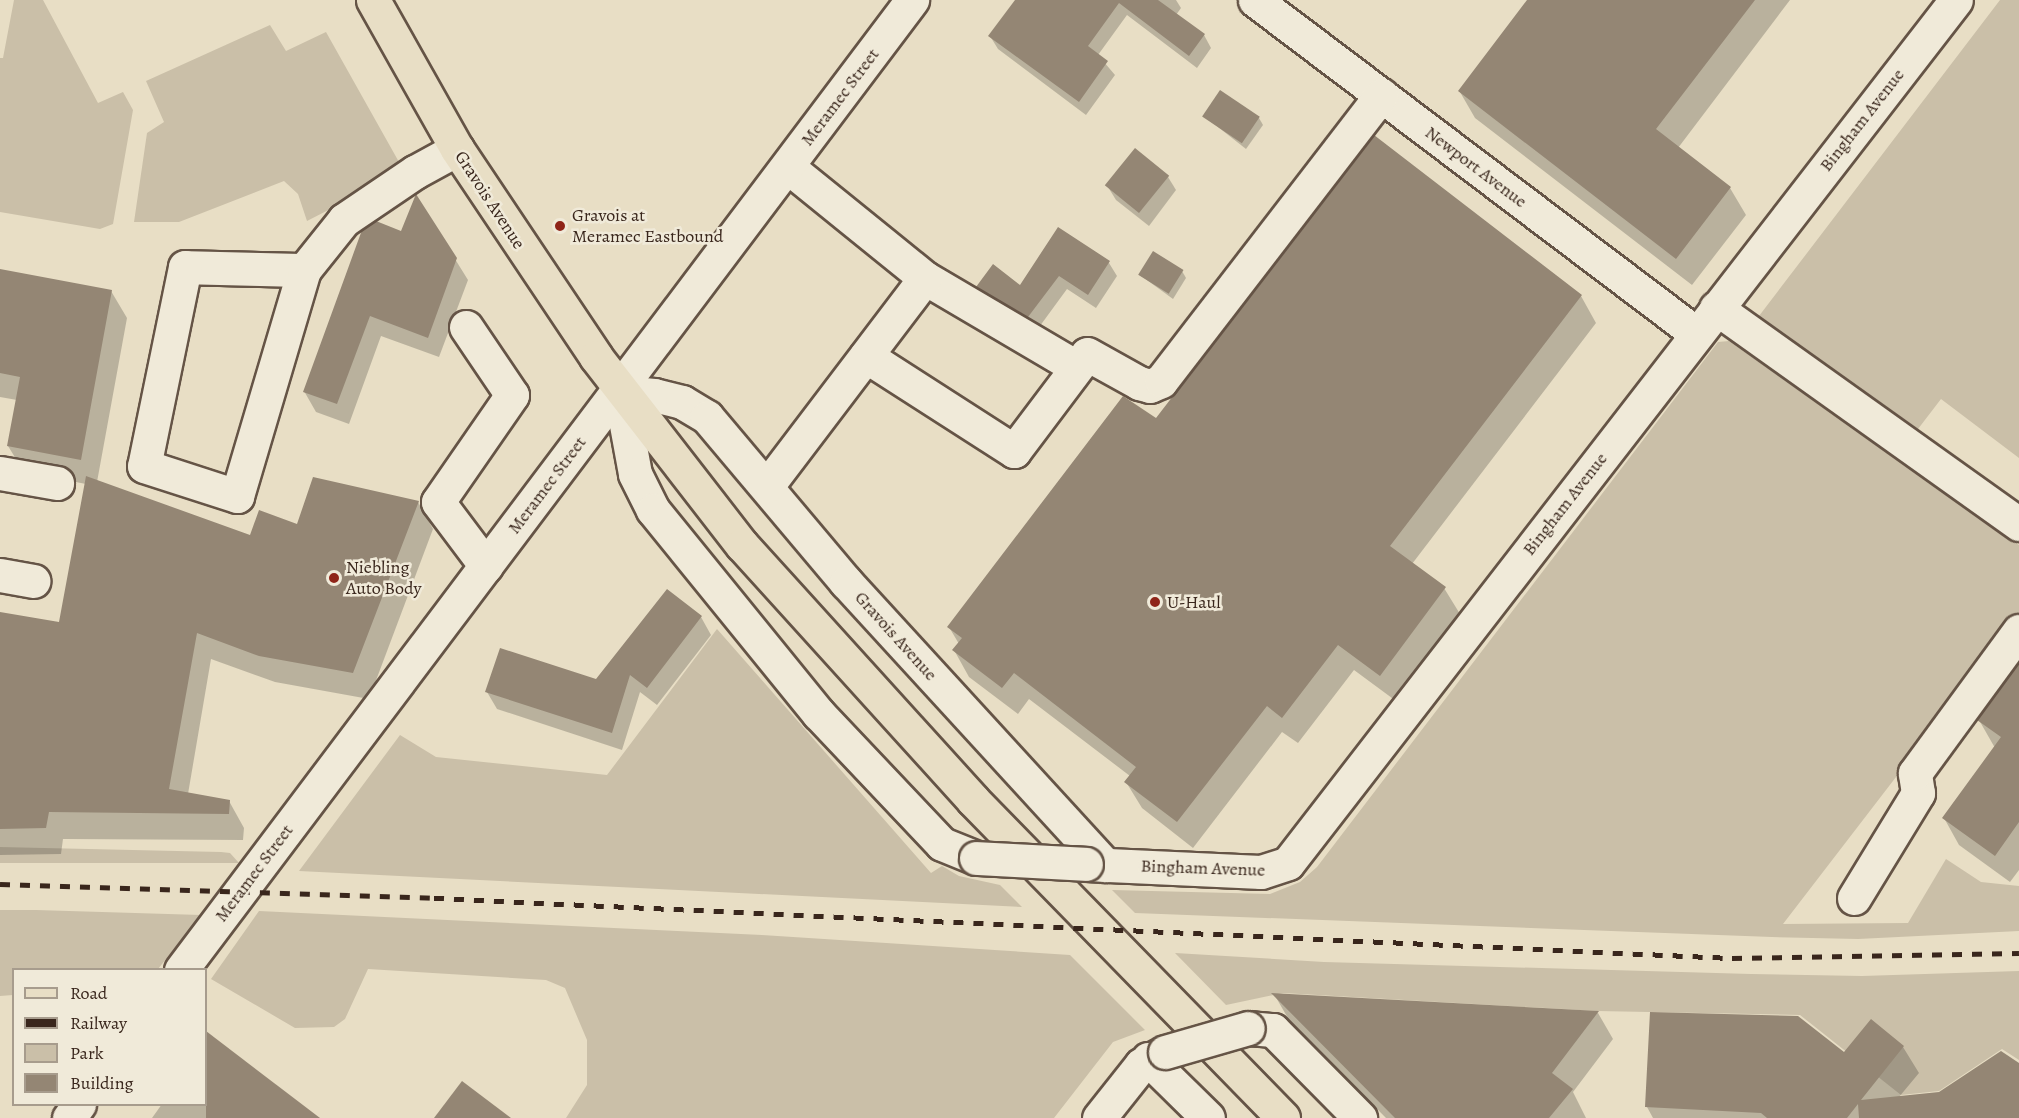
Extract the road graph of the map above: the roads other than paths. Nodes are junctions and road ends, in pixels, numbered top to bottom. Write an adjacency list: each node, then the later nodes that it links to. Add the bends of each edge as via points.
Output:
1 (373, 0): 6 (main road, Gravois Avenue)
2 (912, 0): 7 (street, Meramec Street)
3 (1255, 0): 5 (street, Newport Avenue)
4 (1956, 0): 10 (street, Bingham Avenue)
5 (1381, 95): 12 (street, Newport Avenue); 14 (street, via 1161,381 1150,386 1138,383 1087,354)
6 (457, 149): 8 (street, via 344,220); 15 (main road, Gravois Avenue)
7 (788, 167): 9 (street); 15 (street, Meramec Street)
8 (304, 270): 8 (street, via 237,496 144,466 185,267)
9 (925, 278): 13 (street); 14 (street)
10 (1716, 308): 12 (street, Bingham Avenue); 19 (street)
11 (466, 327): 20 (street, via 512,395 438,502)
12 (1696, 334): 24 (street, Bingham Avenue, via 1288,863 1261,872)
13 (866, 356): 14 (street, via 1014,451); 18 (street)
14 (1076, 366)
15 (620, 392): 18 (street, Gravois Avenue, via 682,402 707,417); 20 (street, Meramec Street); 24 (street, Gravois Avenue, bridge, via 636,474 653,510 826,721 942,844 976,858); 32 (main road, Gravois Avenue, via 742,545 867,687)
16 (0, 473): 17 (street)
17 (57, 483)
18 (767, 486): 24 (street, Gravois Avenue, via 846,582)
19 (2019, 524)
20 (486, 566): 26 (street, Meramec Street)
21 (0, 575): 22 (street)
22 (33, 581)
23 (2019, 631): 25 (street, via 1916,773 1918,793)
24 (1095, 864)
25 (1854, 898)
26 (182, 968)
27 (1157, 1056): 30 (street); 31 (street); 33 (street, bridge, via 1248,1028 1273,1030)
28 (78, 1106): 29 (street)
29 (69, 1118)
30 (1099, 1118)
31 (1208, 1118)
32 (1283, 1118)
33 (1360, 1118)

